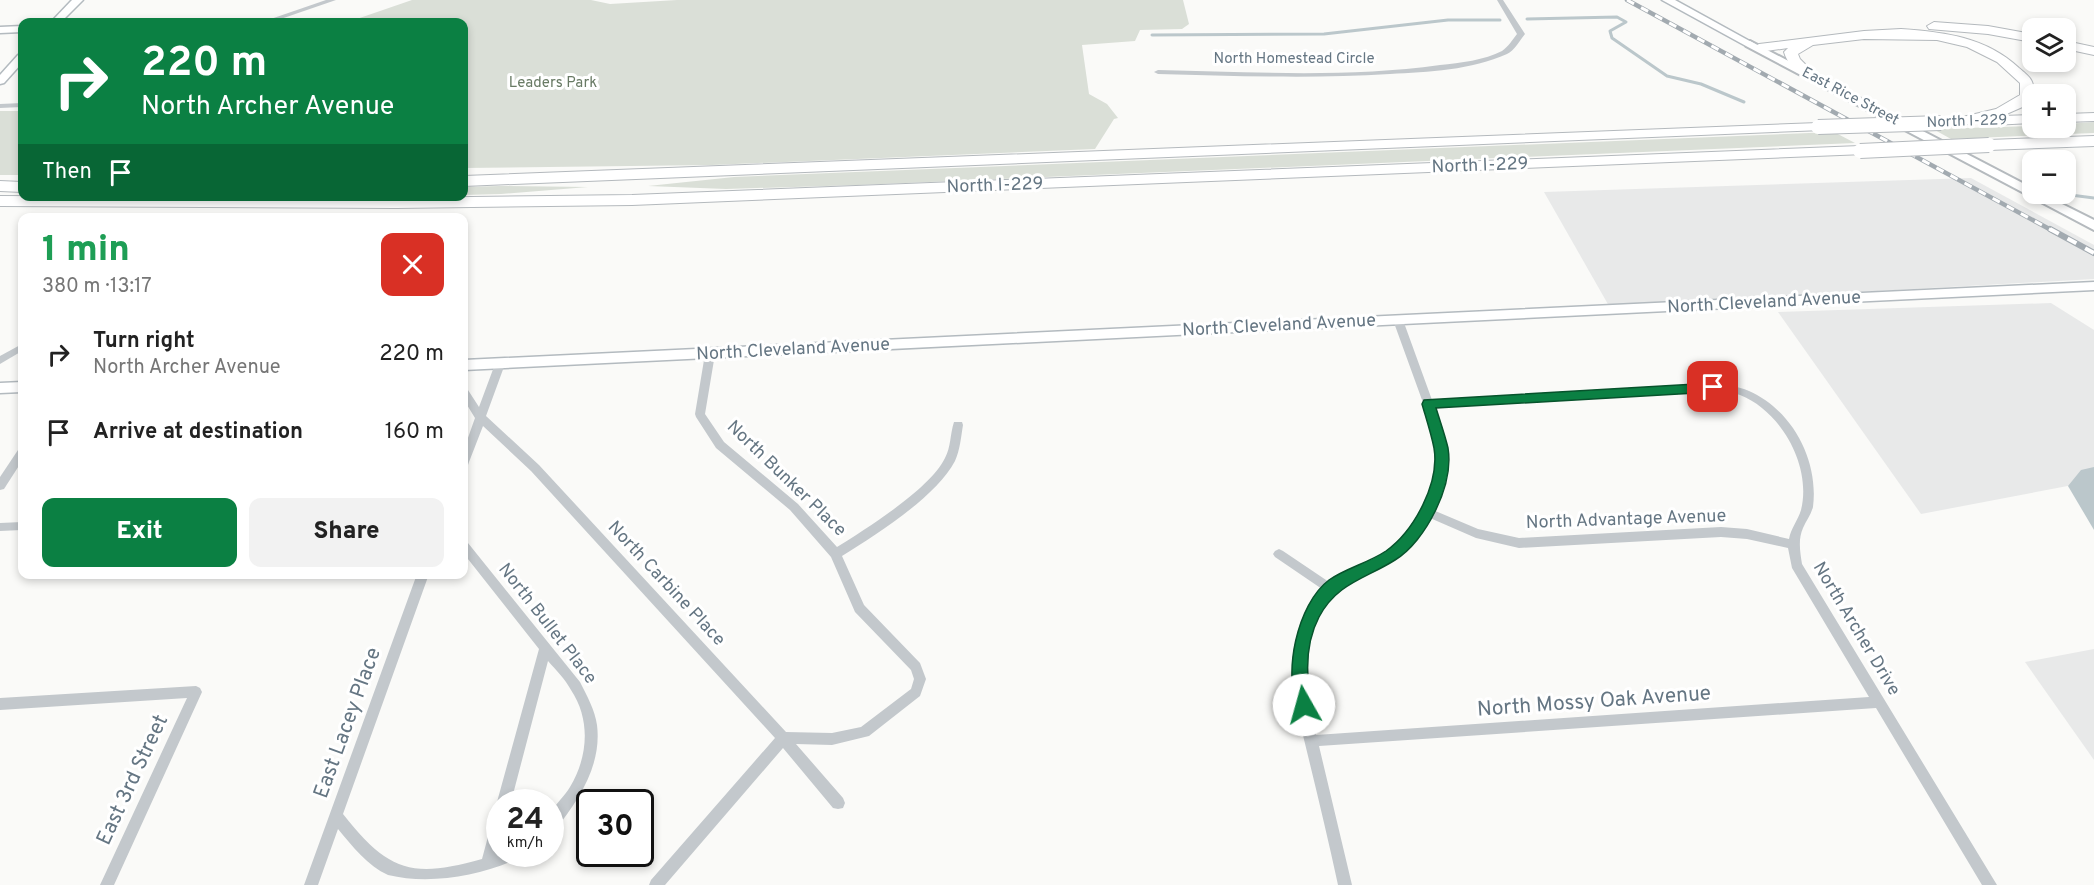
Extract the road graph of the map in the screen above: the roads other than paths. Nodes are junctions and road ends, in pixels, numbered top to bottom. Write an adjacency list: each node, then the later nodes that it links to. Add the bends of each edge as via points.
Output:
1 (78, 0): 5 (street)
2 (333, 0): 6 (street)
3 (1500, 0): 15 (street, North Homestead Circle, via 1521,34 1514,49 1500,56 1432,68 1347,75)
4 (1667, 0): 11 (street, East Rice Street)
5 (60, 18)
6 (278, 18)
7 (18, 29): 8 (street)
8 (0, 30)
9 (2022, 36): 11 (highway, via 1920,26)
10 (1813, 42): 11 (highway); 16 (highway, via 1791,52 1793,60); 23 (highway, via 1886,33 1947,38 2000,58 2027,82 2027,96 2014,107)
11 (1754, 46): 16 (main road, East Rice Street)
12 (2076, 47): 13 (highway)
13 (2094, 51)
14 (18, 61): 17 (street)
15 (1158, 72)
16 (1808, 74): 28 (main road, East Rice Street)
17 (0, 81)
18 (18, 105): 19 (street)
19 (0, 106)
20 (2094, 117): 21 (highway)
21 (2076, 118)
22 (2022, 119): 23 (highway, North I-229)
23 (1948, 123): 25 (highway, North I-229, bridge)
24 (2094, 140): 29 (highway, North I-229, bridge, via 655,199 374,203)
25 (468, 181)
26 (0, 186): 27 (highway)
27 (18, 187)
28 (2022, 187)
29 (0, 201)
30 (2053, 204): 31 (main road, East Rice Street)
31 (2094, 226)
32 (2094, 286): 33 (street, North Cleveland Avenue)
33 (1398, 320): 35 (street, North Cleveland Avenue); 42 (street)
34 (18, 350): 36 (street)
35 (710, 354): 37 (street, North Cleveland Avenue); 53 (street, North Bunker Place, via 700,414 720,445 794,507)
36 (0, 361)
37 (500, 364): 38 (street, North Cleveland Avenue); 43 (street)
38 (468, 365)
39 (18, 387): 40 (street)
40 (0, 388)
41 (468, 399): 43 (street, North Carbine Place)
42 (1429, 404): 48 (street, via 1442,450 1437,489); 51 (street, via 1713,387 1744,392 1767,405 1804,455 1809,475 1807,511)
43 (480, 417): 45 (street); 60 (street, North Carbine Place, via 535,468)
44 (958, 425): 53 (street, via 953,454 936,478 888,519)
45 (468, 451)
46 (18, 459): 47 (street)
47 (0, 486)
48 (1427, 512): 51 (street, North Advantage Avenue, via 1476,533 1519,543 1721,531); 56 (street, via 1414,534 1392,555)
49 (18, 526): 50 (street)
50 (0, 527)
51 (1793, 545): 58 (street, North Archer Drive, via 1796,565)
52 (468, 551): 57 (street, North Bullet Place)
53 (836, 554): 60 (street, North Bunker Place, via 859,608 916,667 920,679 916,692 864,732 832,740)
54 (1279, 554): 56 (street)
55 (421, 579): 65 (street, East Lacey Place)
56 (1331, 589): 61 (street, via 1313,613 1301,644 1301,688)
57 (545, 650): 62 (street); 64 (street, North Bullet Place, via 586,703 592,736 584,776)
58 (1878, 702): 61 (street, North Mossy Oak Avenue); 71 (street, North Archer Drive)
59 (0, 704): 67 (street, East 3rd Street, via 196,693)
60 (783, 738): 63 (street, North Carbine Place); 69 (street)
61 (1311, 741): 70 (street)
62 (508, 789)
63 (838, 803)
64 (564, 807)
65 (336, 815): 66 (street, via 354,838 393,871 447,875); 68 (street, East Lacey Place)
66 (486, 865)
67 (107, 885)
68 (311, 885)
69 (656, 885)
70 (1345, 885)
71 (1990, 885)

